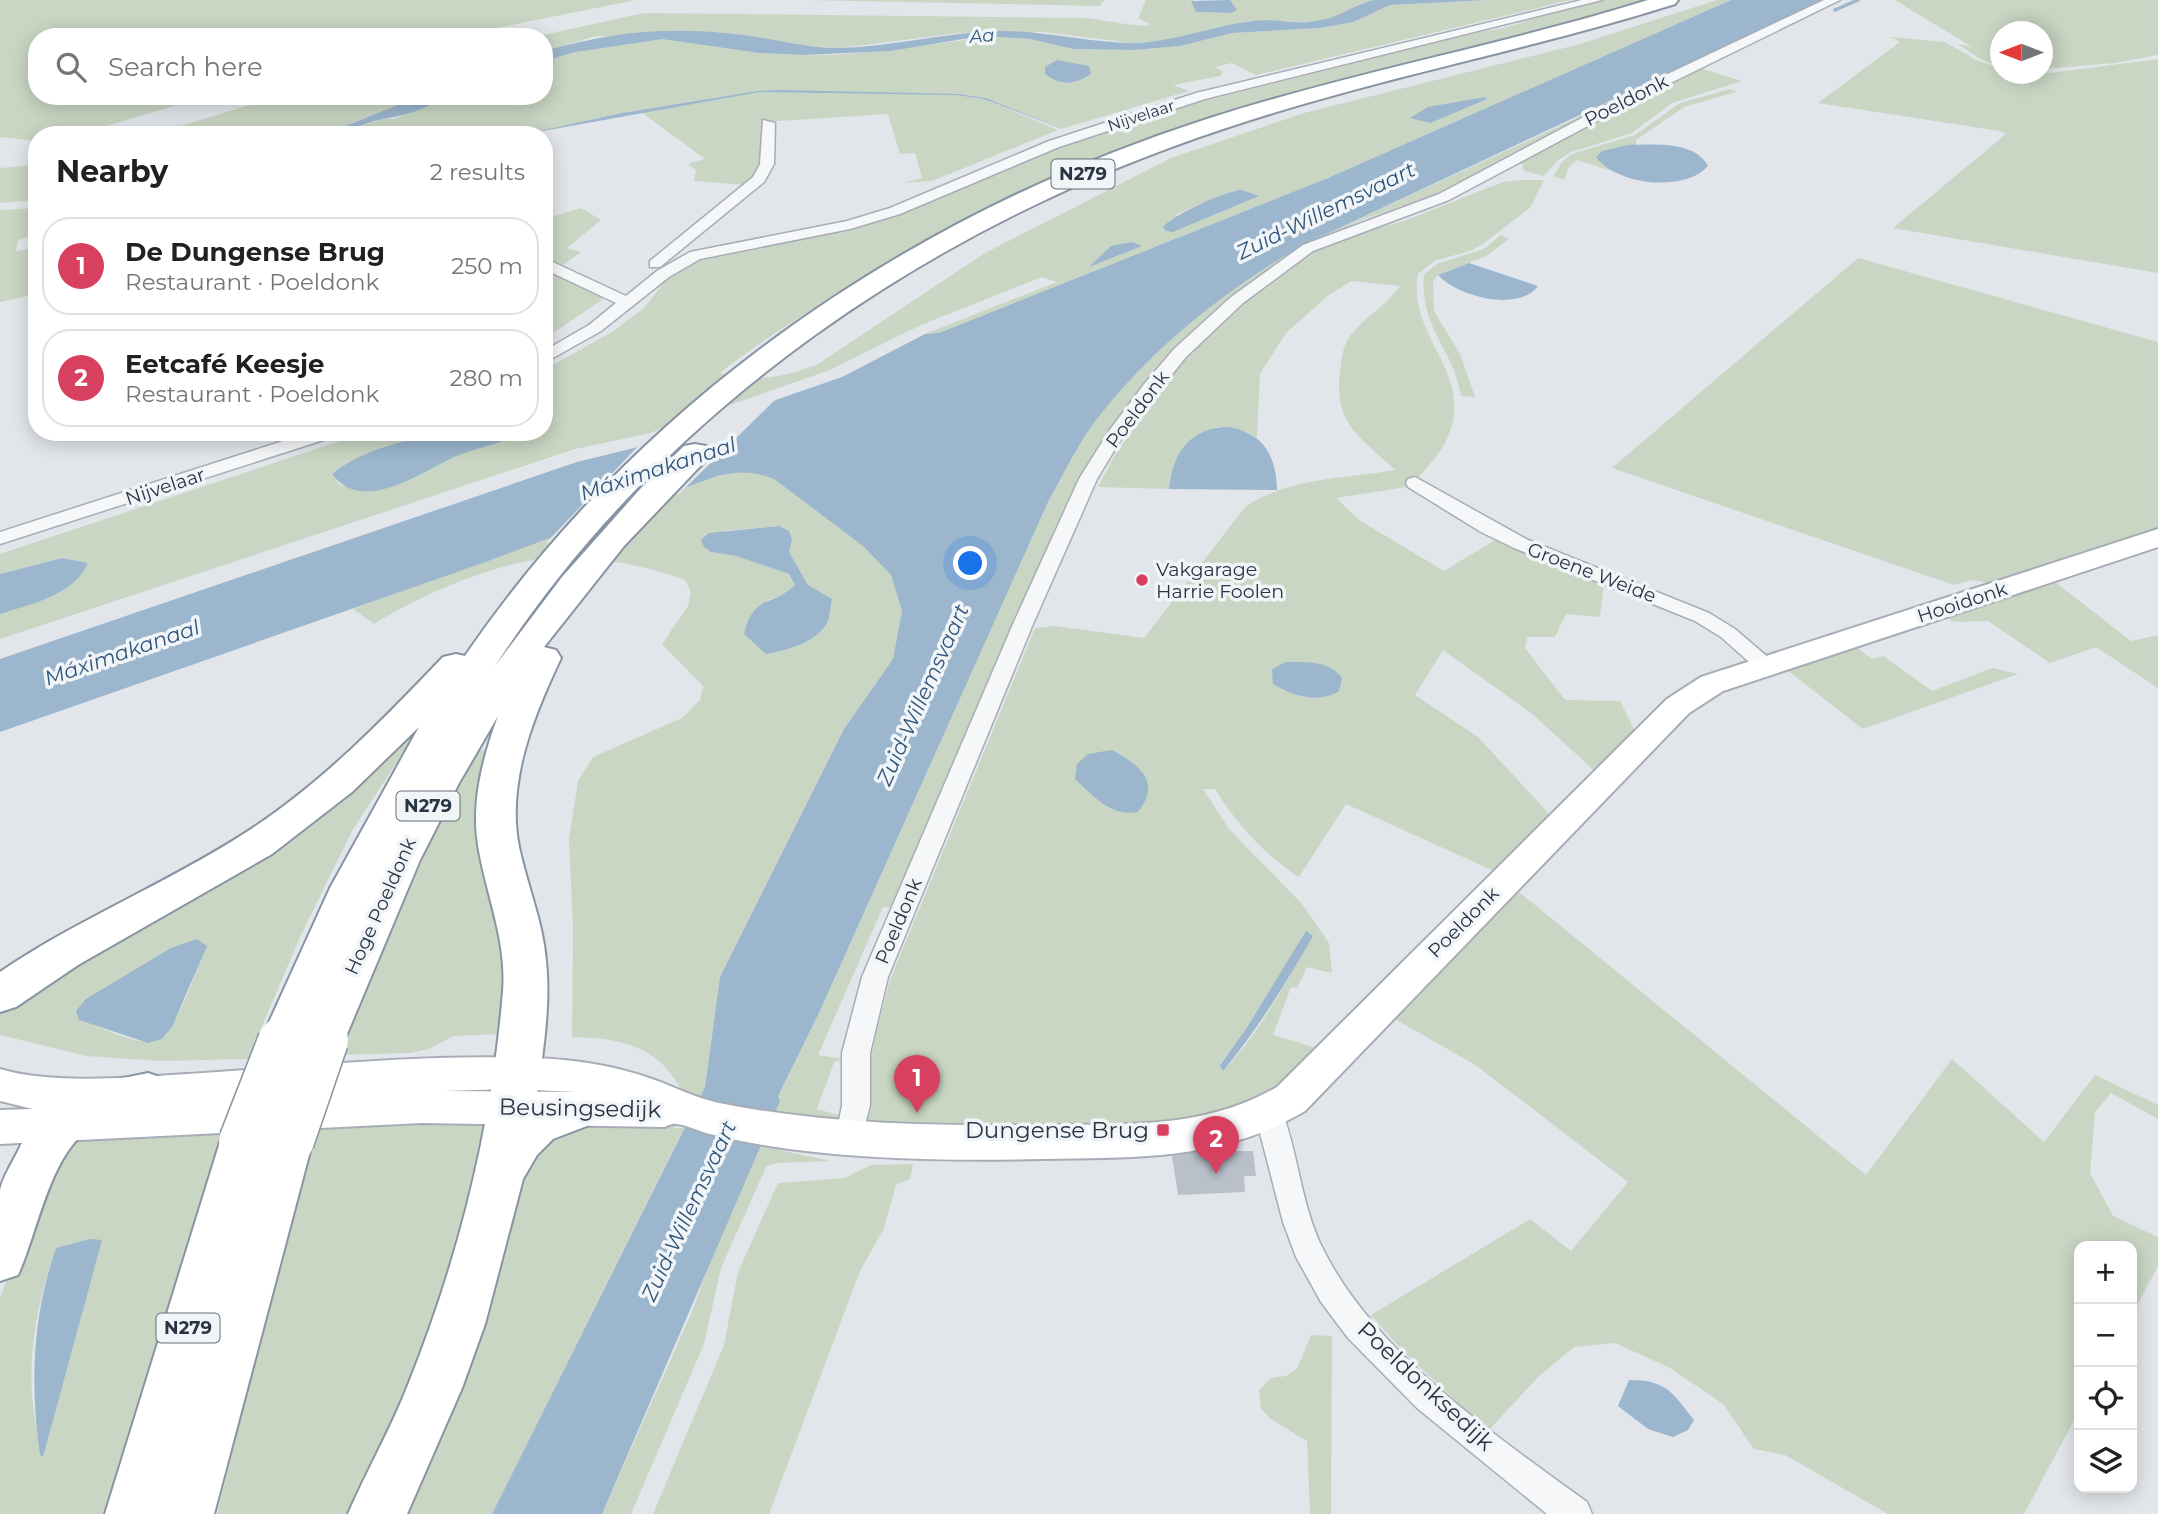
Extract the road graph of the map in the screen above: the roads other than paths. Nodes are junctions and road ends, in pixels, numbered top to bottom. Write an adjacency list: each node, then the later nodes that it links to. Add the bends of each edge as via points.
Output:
1 (1596, 0): 6 (street, Nijvelaar, via 1201,96 1054,144 895,211)
2 (1834, 0): 29 (street, Poeldonk, via 1617,104 1444,197 1308,248 1237,300 1151,387 1088,479 874,977 856,1053 856,1105)
3 (1678, 1): 15 (highway, Hoge Poeldonk / N279, via 1619,26 1295,108 1164,152 1071,192 966,246 838,330 757,396 678,468); 16 (highway, Hoge Poeldonk / N279, via 1281,102 1130,154 1030,198 910,261 765,358 695,418 611,498)
4 (768, 123): 5 (street, Nijvelaar, via 768,164 759,179)
5 (676, 247): 6 (street); 8 (street, Nijvelaar)
6 (695, 255): 8 (street, Nijvelaar)
7 (553, 267): 8 (street)
8 (623, 299): 9 (street, Nijvelaar); 10 (street, Nijvelaar, via 595,328)
9 (553, 339)
10 (553, 353)
11 (302, 441): 13 (street, Nijvelaar)
12 (1415, 483): 17 (street, Groene Weide, via 1521,544 1702,617 1728,632)
13 (0, 538)
14 (2158, 538): 17 (street, Hooidonk)
15 (567, 591): 19 (highway, Hoge Poeldonk / N279, via 481,713 412,833 365,935); 21 (highway, N279, via 561,620 520,704 498,784 498,846 525,954 526,987)
16 (510, 618): 18 (highway, N279, via 458,663 313,807); 19 (highway, Hoge Poeldonk / N279, via 449,708 378,832 326,936)
17 (1766, 665): 25 (street, Poeldonk, via 1712,684 1678,706 1291,1099)
18 (0, 995)
19 (303, 1041): 28 (highway, Hoge Poeldonk / N279, bridge)
20 (0, 1085): 22 (street, Beusingsedijk, via 46,1093)
21 (514, 1089): 22 (street, Beusingsedijk, via 285,1081); 23 (street, Beusingsedijk); 24 (street, Beusingsedijk, via 598,1080 632,1088); 26 (street, Beusingsedijk, via 359,1110); 30 (highway, N279)
22 (148, 1091): 26 (highway, via 90,1108)
23 (583, 1108): 24 (street, Beusingsedijk); 30 (highway, N279, via 549,1117 524,1133)
24 (682, 1109): 29 (street, Poeldonk, via 767,1129)
25 (1269, 1114): 29 (street, Poeldonk, via 1246,1124 1171,1139 926,1145); 35 (street, Poeldonksedijk, via 1297,1219 1311,1257 1333,1294 1369,1338 1430,1397)
26 (60, 1125): 27 (street, Beusingsedijk); 31 (highway, via 37,1163)
27 (0, 1127)
28 (267, 1141): 32 (highway, Hoge Poeldonk / N279); 33 (highway, Hoge Poeldonk / N279)
29 (849, 1141)
30 (499, 1180): 34 (highway, N279, via 485,1247 460,1326 427,1410)
31 (0, 1259)
32 (134, 1514)
33 (185, 1514)
34 (377, 1514)
35 (1576, 1514)

